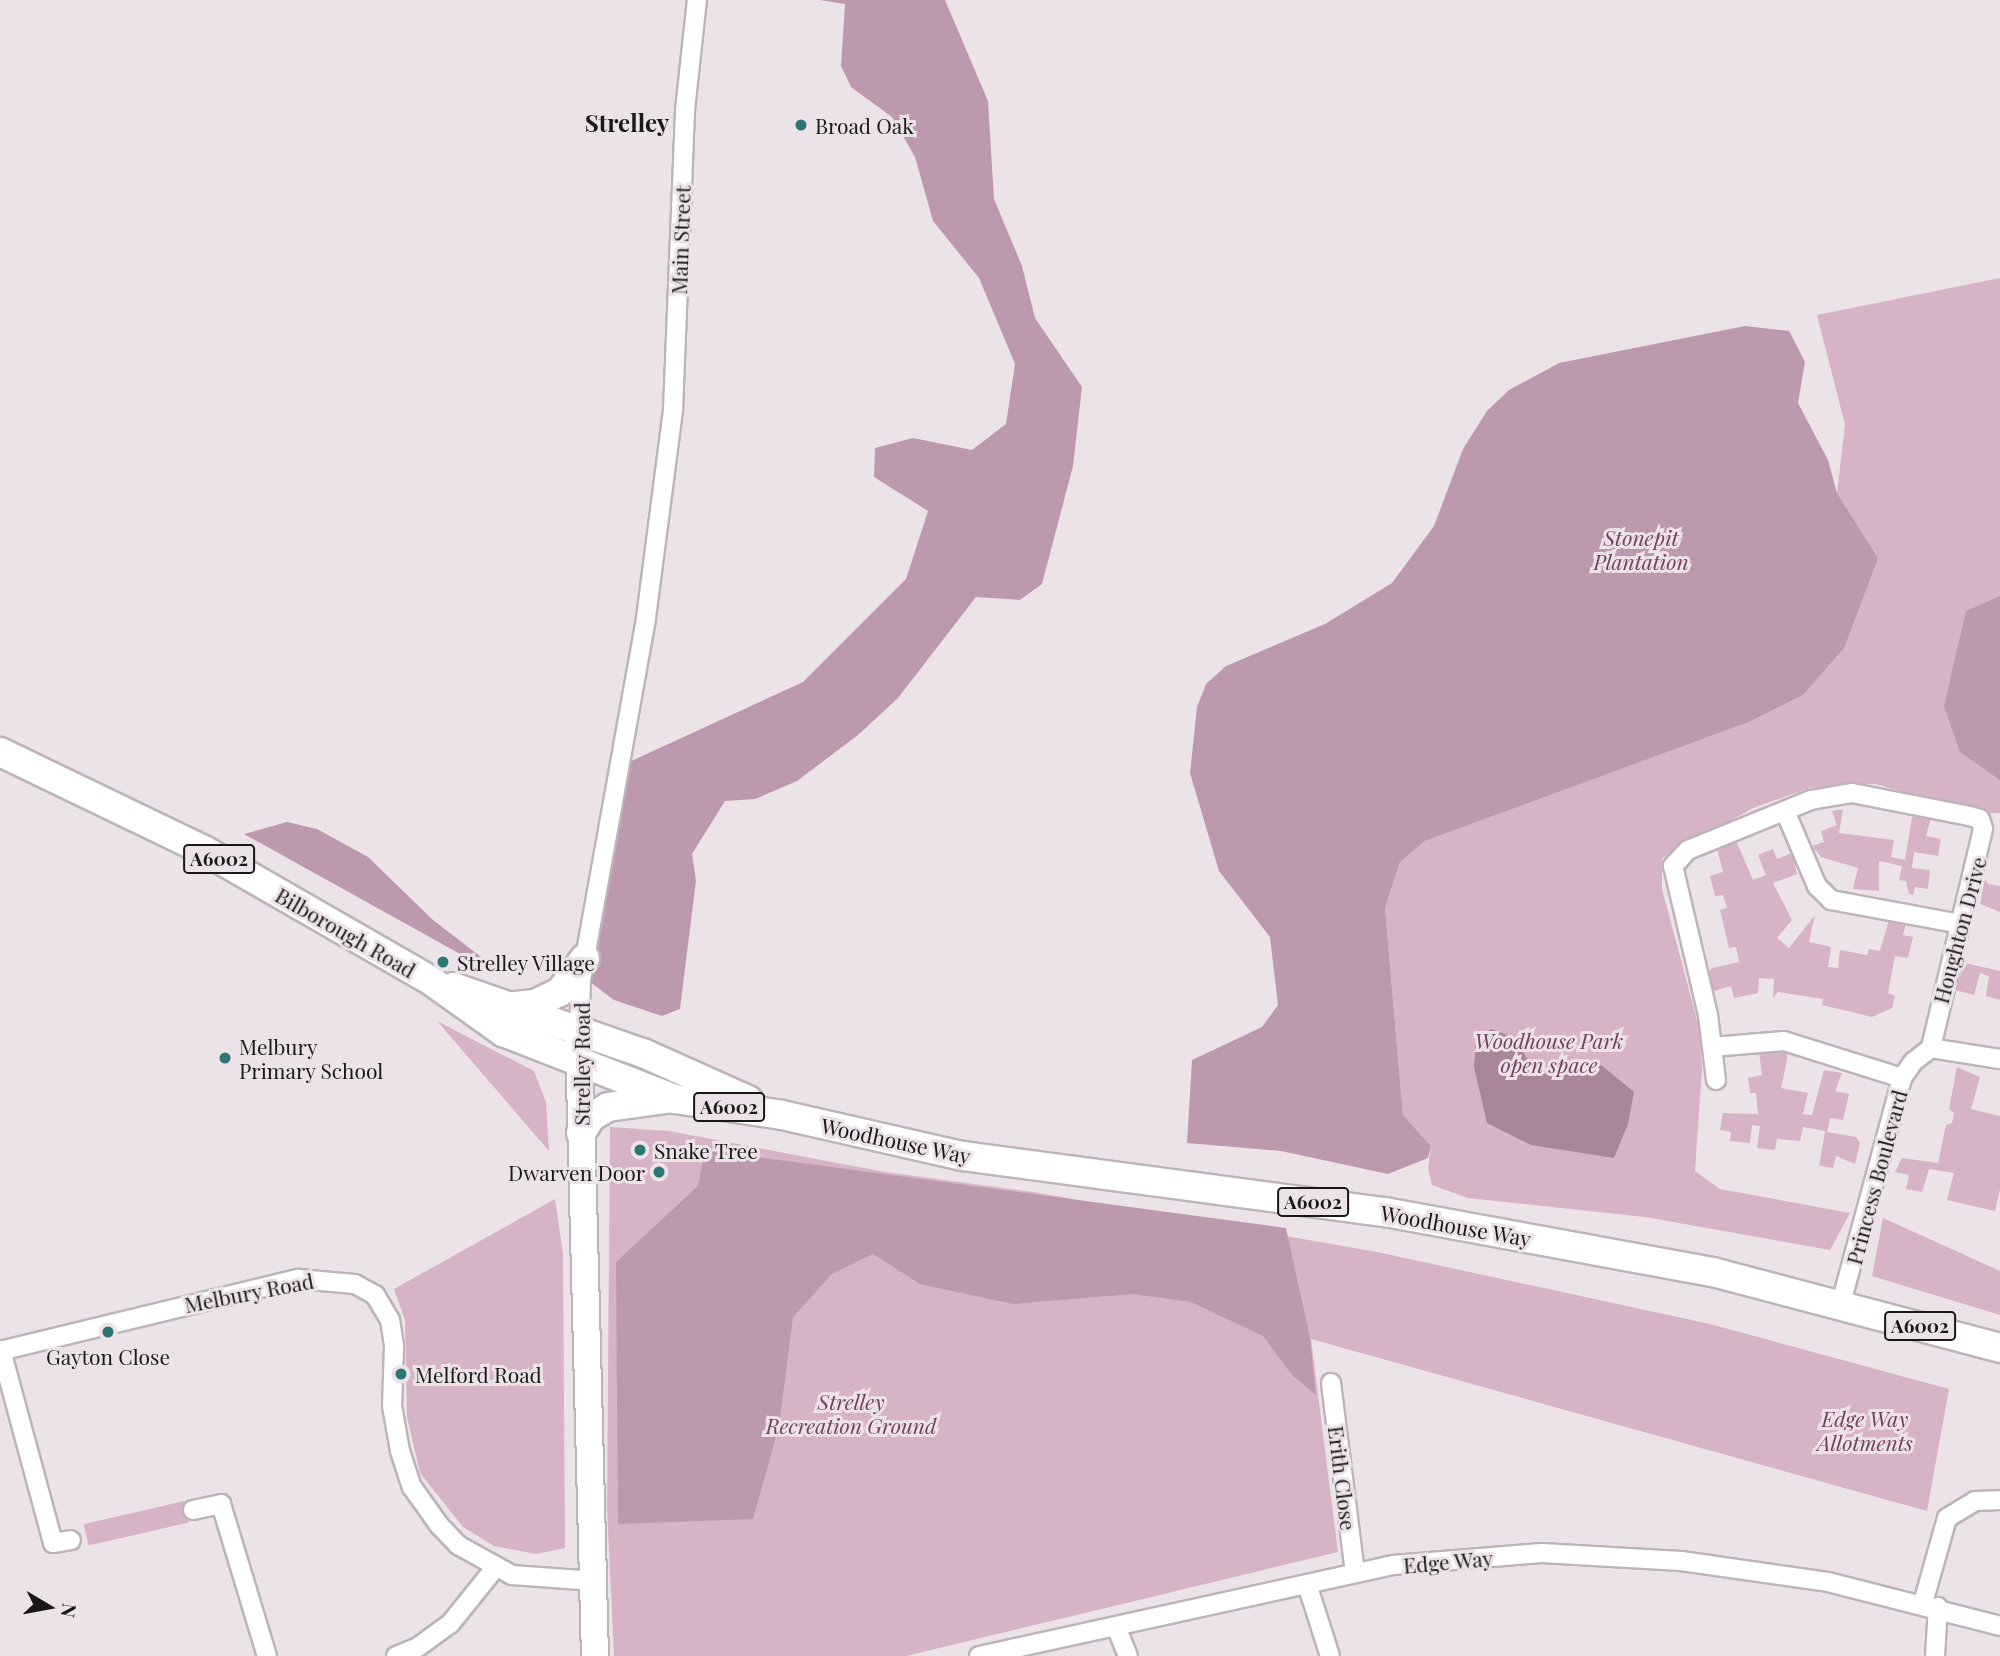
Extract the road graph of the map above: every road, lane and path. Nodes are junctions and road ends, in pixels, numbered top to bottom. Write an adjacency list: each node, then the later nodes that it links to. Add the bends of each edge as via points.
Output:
1 (697, 0): 2 (street, Main Street, via 685,110 673,410)
2 (664, 479): 6 (street, Strelley Road, via 643,632)
3 (0, 752): 7 (main road, Bilborough Road / A6002, via 204,850)
4 (1785, 811): 5 (street, via 1817,886 1831,900); 5 (street, Houghton Drive, via 1811,800 1852,793 1980,819 1981,846); 10 (street, Houghton Drive, via 1688,850 1673,866)
5 (1960, 924): 11 (street, Houghton Drive)
6 (585, 958): 8 (main road, via 560,992 535,1004); 9 (street, Strelley Road)
7 (430, 979): 8 (main road, Bilborough Road / A6002); 13 (main road, Bilborough Road / A6002, via 503,1032)
8 (515, 1006): 9 (main road, Bilborough Road / A6002)
9 (579, 1033): 13 (main road, Strelley Road); 17 (main road, Woodhouse Way / A6002, via 643,1053)
10 (1713, 1046): 14 (street, via 1784,1041); 15 (street, Houghton Drive)
11 (1931, 1048): 12 (street); 14 (street, Princess Boulevard)
12 (2000, 1059)
13 (578, 1064): 16 (main road, Woodhouse Way / A6002); 18 (main road, Strelley Road)
14 (1902, 1078): 19 (street, Princess Boulevard)
15 (1716, 1080)
16 (675, 1099): 17 (main road, Woodhouse Way / A6002); 18 (main road, A6002, via 608,1107 592,1117)
17 (782, 1115): 19 (main road, Woodhouse Way / A6002, via 963,1156 1385,1212 1713,1272)
18 (581, 1133): 28 (main road, Strelley Road)
19 (1841, 1303): 20 (main road, Woodhouse Way / A6002)
20 (2000, 1348)
21 (1, 1350): 25 (street, via 53,1543); 26 (street, Melbury Road, via 298,1279 355,1284 375,1295 390,1320 394,1424 412,1488 458,1545)
22 (1331, 1383): 27 (street, Erith Close)
23 (2000, 1500): 30 (street, via 1975,1501 1947,1518)
24 (193, 1510): 33 (street, via 221,1504)
25 (71, 1540)
26 (495, 1568): 28 (street, Melbury Road, via 512,1575); 34 (street, via 450,1624)
27 (1355, 1573): 29 (street, Edge Way); 30 (street, Edge Way, via 1542,1553 1580,1555 1681,1561 1828,1583)
28 (595, 1581): 35 (main road, Strelley Road)
29 (1307, 1584): 32 (street, Edge Way); 38 (street)
30 (1930, 1605): 31 (street, Edge Way); 39 (street)
31 (2000, 1626)
32 (1117, 1629): 36 (street, Edge Way); 37 (street)
33 (267, 1656)
34 (396, 1656)
35 (595, 1656)
36 (979, 1656)
37 (1128, 1656)
38 (1330, 1656)
39 (1935, 1656)

